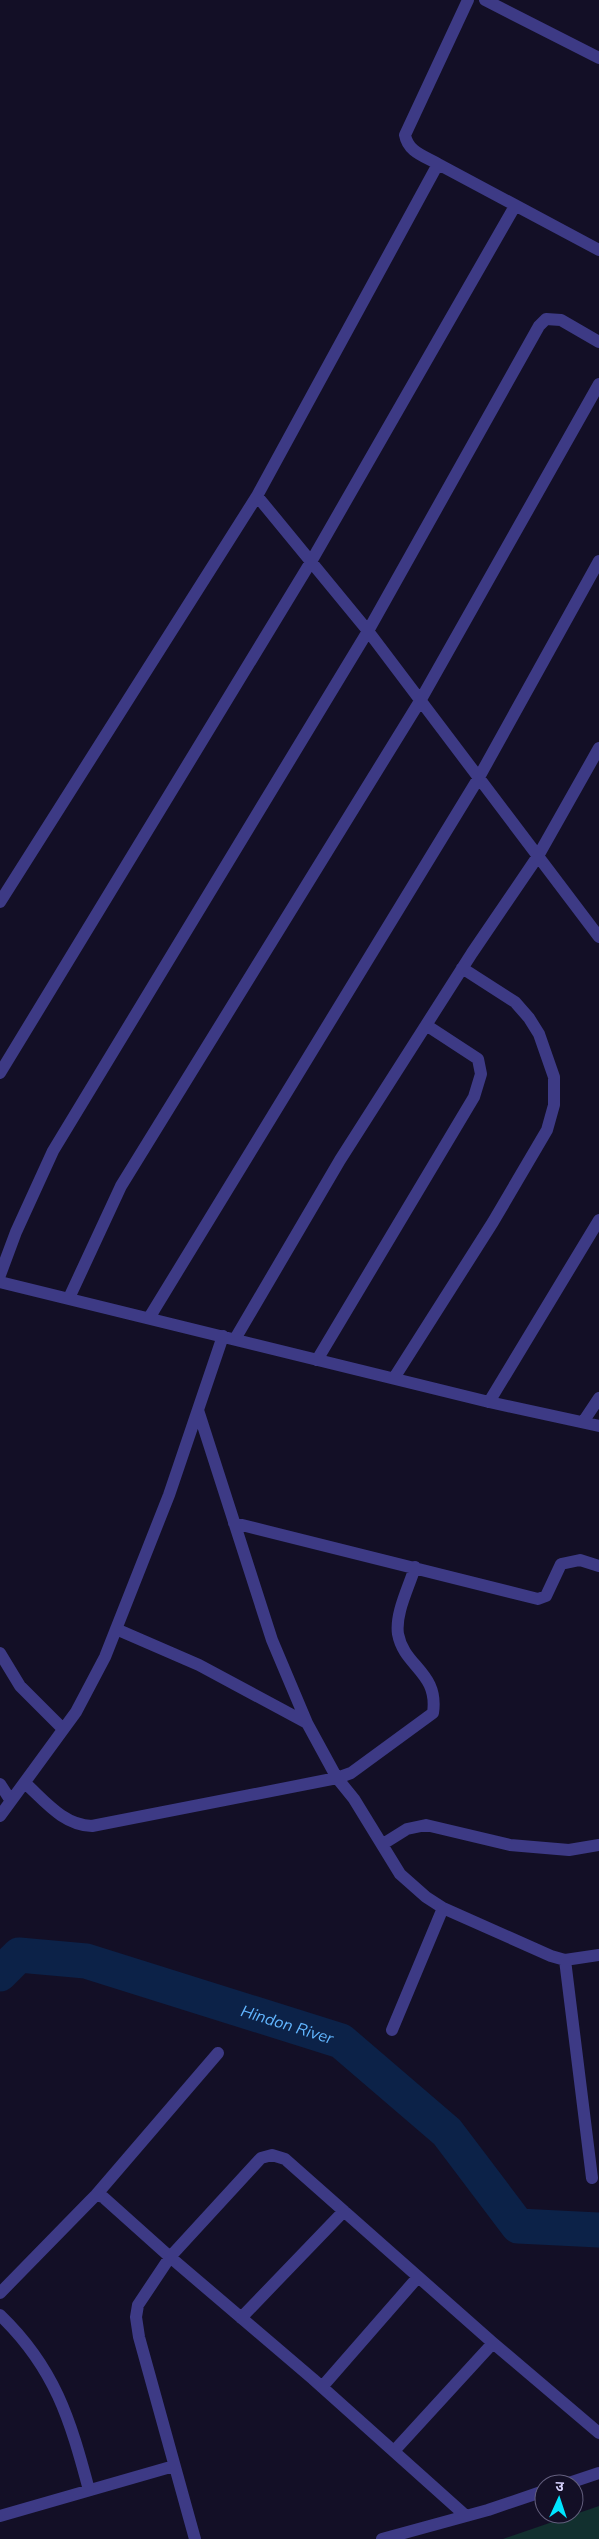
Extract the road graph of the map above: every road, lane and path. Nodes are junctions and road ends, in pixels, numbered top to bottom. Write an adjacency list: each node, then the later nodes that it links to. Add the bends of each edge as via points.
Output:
1 (468, 0): 4 (street, via 405,135 413,150)
2 (488, 1): 3 (street)
3 (599, 58)
4 (438, 164): 5 (street); 9 (street)
5 (515, 206): 6 (street); 10 (street)
6 (599, 250)
7 (599, 342): 12 (street, via 561,320 546,319 539,326)
8 (599, 384): 13 (street)
9 (257, 496): 10 (street); 17 (street)
10 (312, 560): 12 (street); 21 (street)
11 (599, 561): 15 (street)
12 (368, 631): 13 (street); 23 (street, via 53,1151)
13 (420, 701): 15 (street); 25 (street, via 120,1186)
14 (599, 748): 16 (street)
15 (478, 779): 16 (street); 26 (street)
16 (538, 856): 18 (street); 19 (street)
17 (0, 902)
18 (598, 932)
19 (462, 968): 20 (street); 29 (street, via 515,1002 529,1018 554,1076 554,1105 542,1138)
20 (426, 1025): 27 (street); 28 (street, via 478,1059 481,1074 474,1097)
21 (0, 1073)
22 (599, 1220): 31 (street)
23 (0, 1275)
24 (0, 1282): 25 (street)
25 (69, 1298): 26 (street)
26 (149, 1318): 27 (street)
27 (229, 1338): 28 (street); 32 (street)
28 (317, 1360): 29 (street)
29 (394, 1378): 31 (street)
30 (599, 1398): 33 (street)
31 (489, 1402): 33 (street)
32 (198, 1410): 35 (street); 38 (street, via 169,1495)
33 (583, 1422): 34 (street)
34 (599, 1426)
35 (234, 1523): 37 (street); 40 (street, via 272,1640)
36 (599, 1566): 37 (street, via 580,1560 561,1564 546,1596 538,1599)
37 (415, 1567): 42 (street, via 399,1618 398,1634 403,1648 432,1687 435,1699 433,1713 351,1773)
38 (116, 1629): 40 (street, via 199,1665); 41 (street, via 106,1656 76,1712)
39 (0, 1653): 41 (street, via 20,1686)
40 (307, 1722): 42 (street)
41 (63, 1729): 43 (street)
42 (337, 1778): 43 (street, via 92,1826 79,1826 66,1820); 47 (street)
43 (25, 1783): 45 (street)
44 (0, 1784): 45 (street)
45 (11, 1801): 46 (street)
46 (0, 1816)
47 (383, 1844): 48 (street, via 407,1829 426,1825 510,1845 569,1850); 49 (street, via 400,1874 426,1898)
48 (599, 1846)
49 (443, 1908): 51 (street); 52 (street)
50 (599, 1955): 51 (street)
51 (565, 1960): 54 (street)
52 (392, 2030)
53 (218, 2053): 55 (street)
54 (592, 2178)
55 (96, 2195): 57 (street, via 103,2197); 59 (street)
56 (344, 2211): 57 (street, via 285,2159 272,2155 261,2158); 58 (street); 61 (street)
57 (170, 2257): 61 (street); 66 (street, via 138,2305 136,2317)
58 (418, 2278): 62 (street); 63 (street)
59 (0, 2293)
60 (0, 2315): 69 (street, via 21,2336 59,2394)
61 (241, 2318): 63 (street)
62 (493, 2343): 64 (street); 65 (street)
63 (322, 2387): 65 (street)
64 (599, 2433)
65 (394, 2451): 72 (street)
66 (174, 2466): 69 (street); 73 (street)
67 (599, 2473): 68 (street)
68 (584, 2478)
69 (89, 2490): 71 (street)
70 (534, 2494): 72 (street)
71 (0, 2516)
72 (466, 2516): 74 (street)
73 (195, 2539)
74 (382, 2539)

